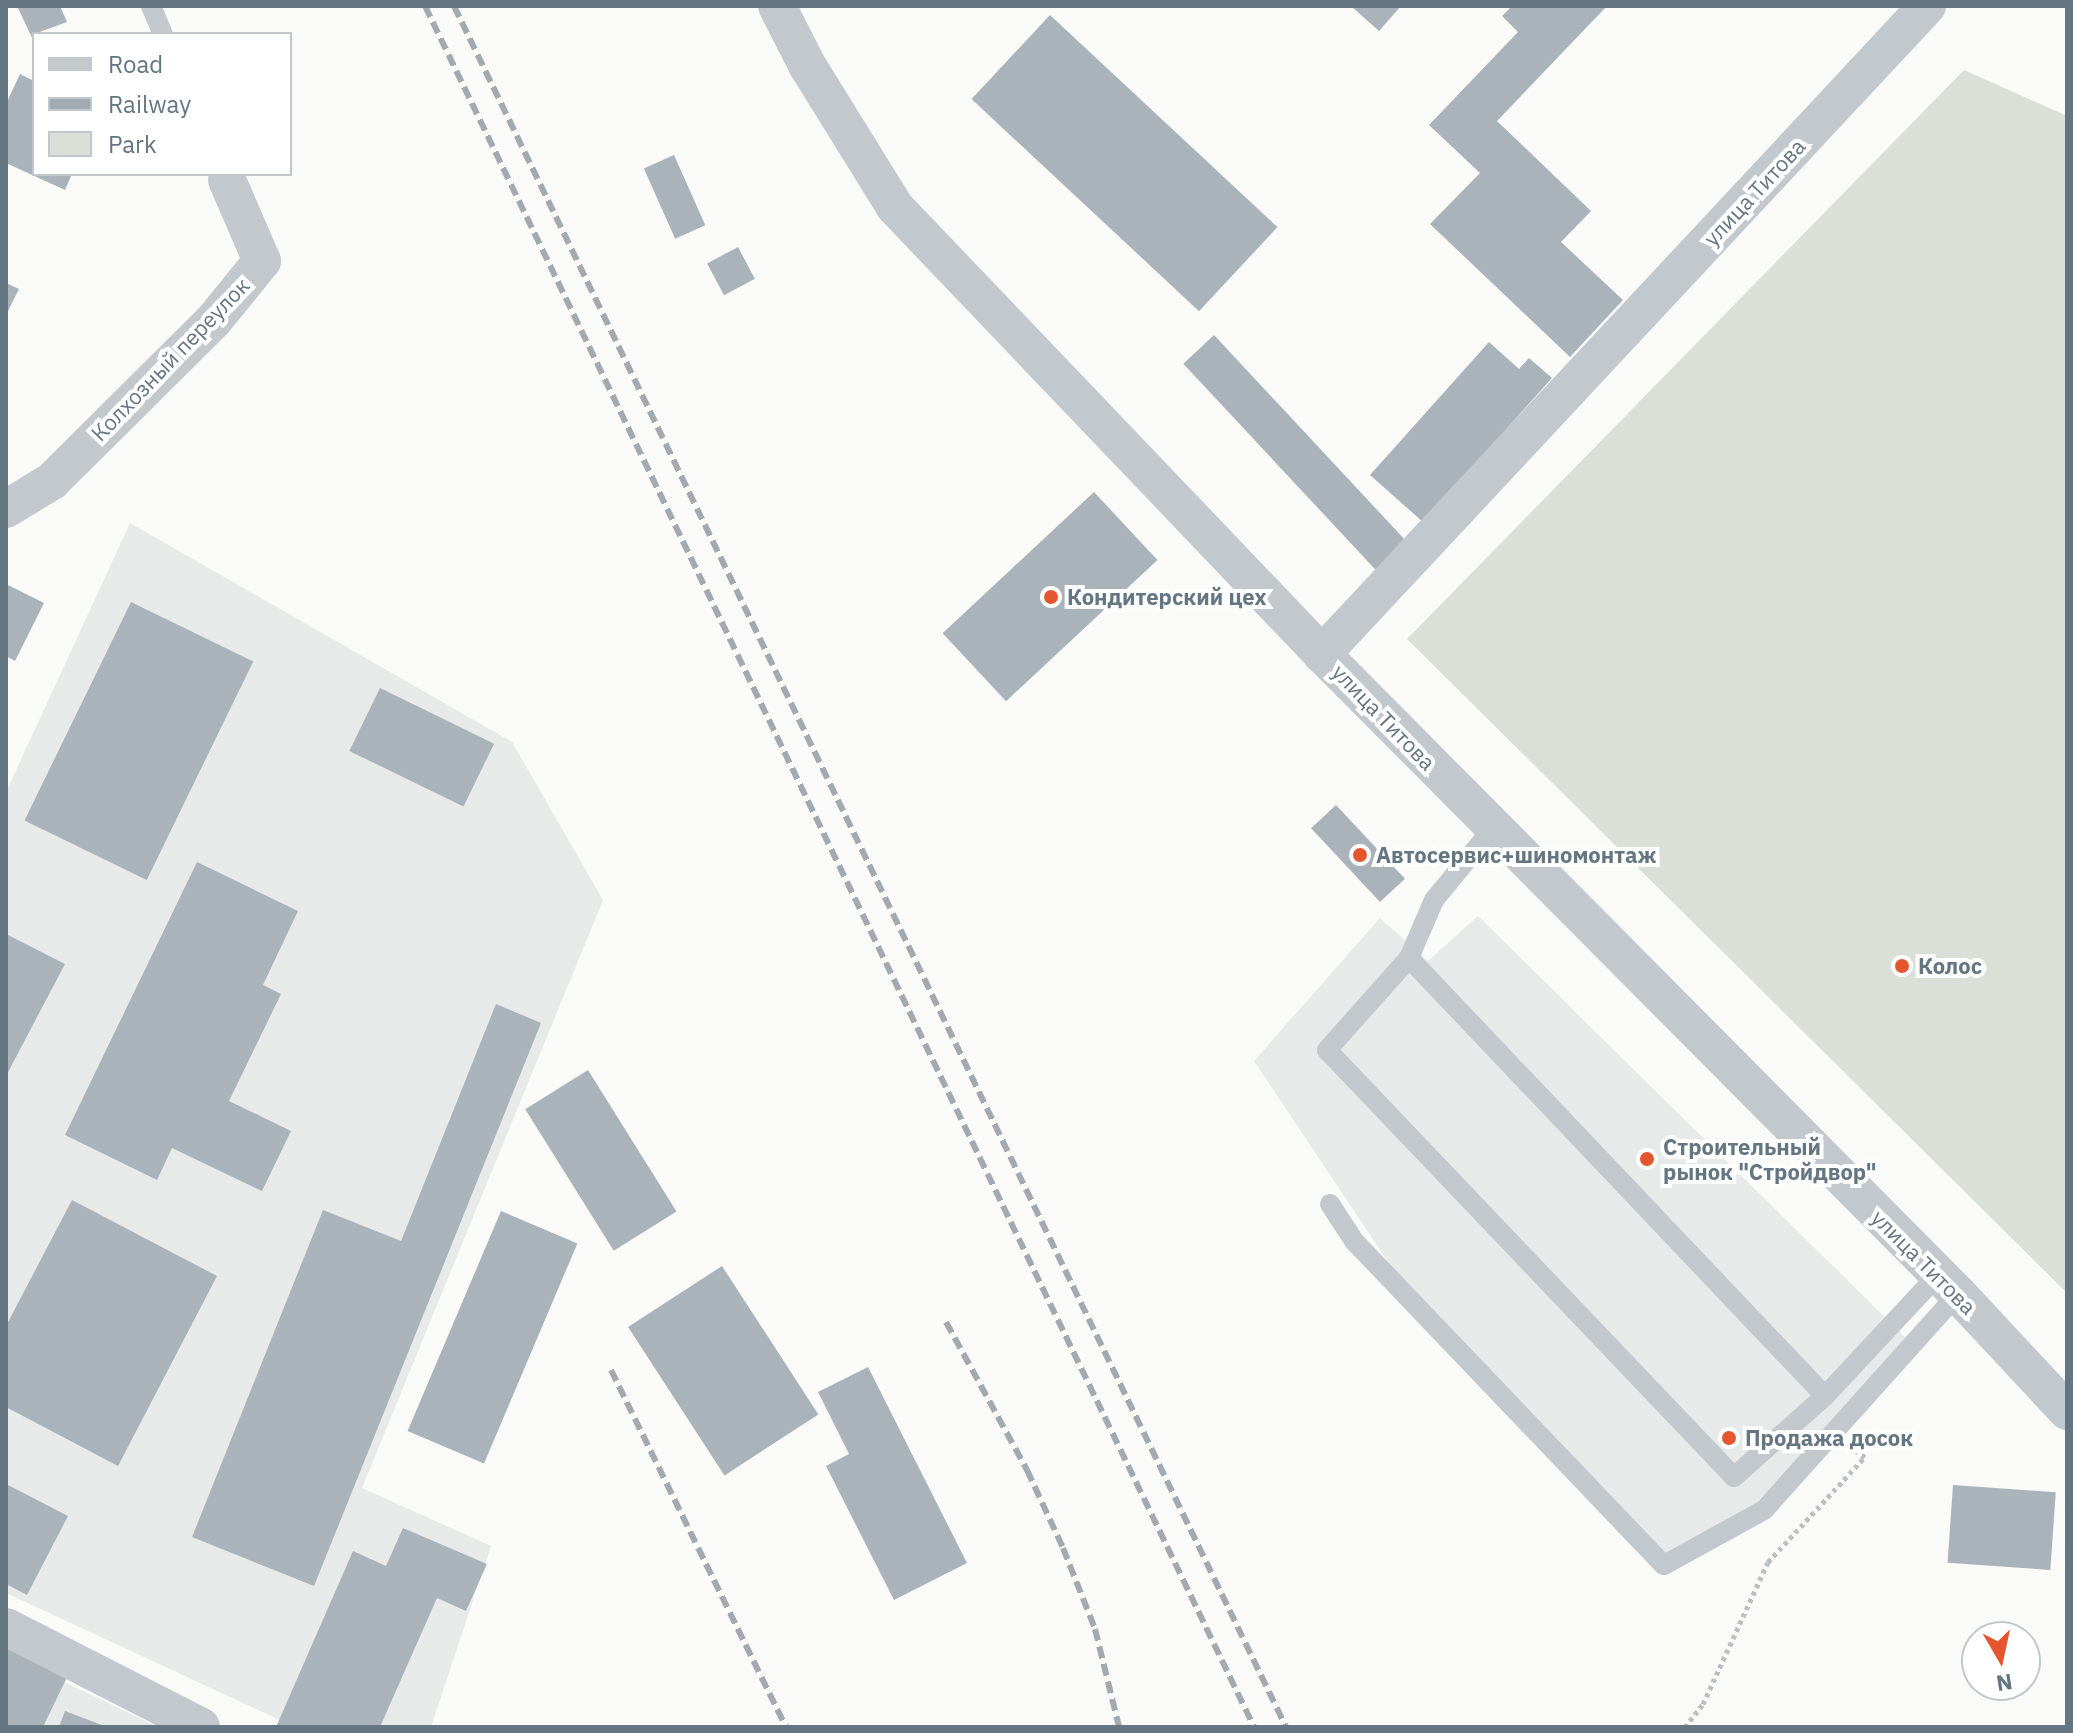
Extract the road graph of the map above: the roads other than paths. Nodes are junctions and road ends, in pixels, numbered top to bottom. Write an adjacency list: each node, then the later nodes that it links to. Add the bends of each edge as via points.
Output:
1 (151, 6): 4 (lane)
2 (777, 6): 7 (street, via 895,207)
3 (1927, 6): 7 (street, улица Титова)
4 (162, 32)
5 (226, 177): 6 (street, Колхозный переулок, via 262,261 214,320 52,481)
6 (6, 509)
7 (1322, 654): 8 (street, улица Титова)
8 (1493, 828): 9 (lane, via 1434,900); 11 (street, улица Титова)
9 (1409, 958): 12 (lane); 12 (lane, via 1327,1050 1338,1062 1734,1477)
10 (1330, 1204): 11 (lane, via 1354,1241 1664,1565 1764,1510 1831,1435)
11 (1948, 1285): 12 (lane); 13 (street, улица Титова)
12 (1825, 1396)
13 (2067, 1411)
14 (6, 1627): 15 (street)
15 (201, 1727)

